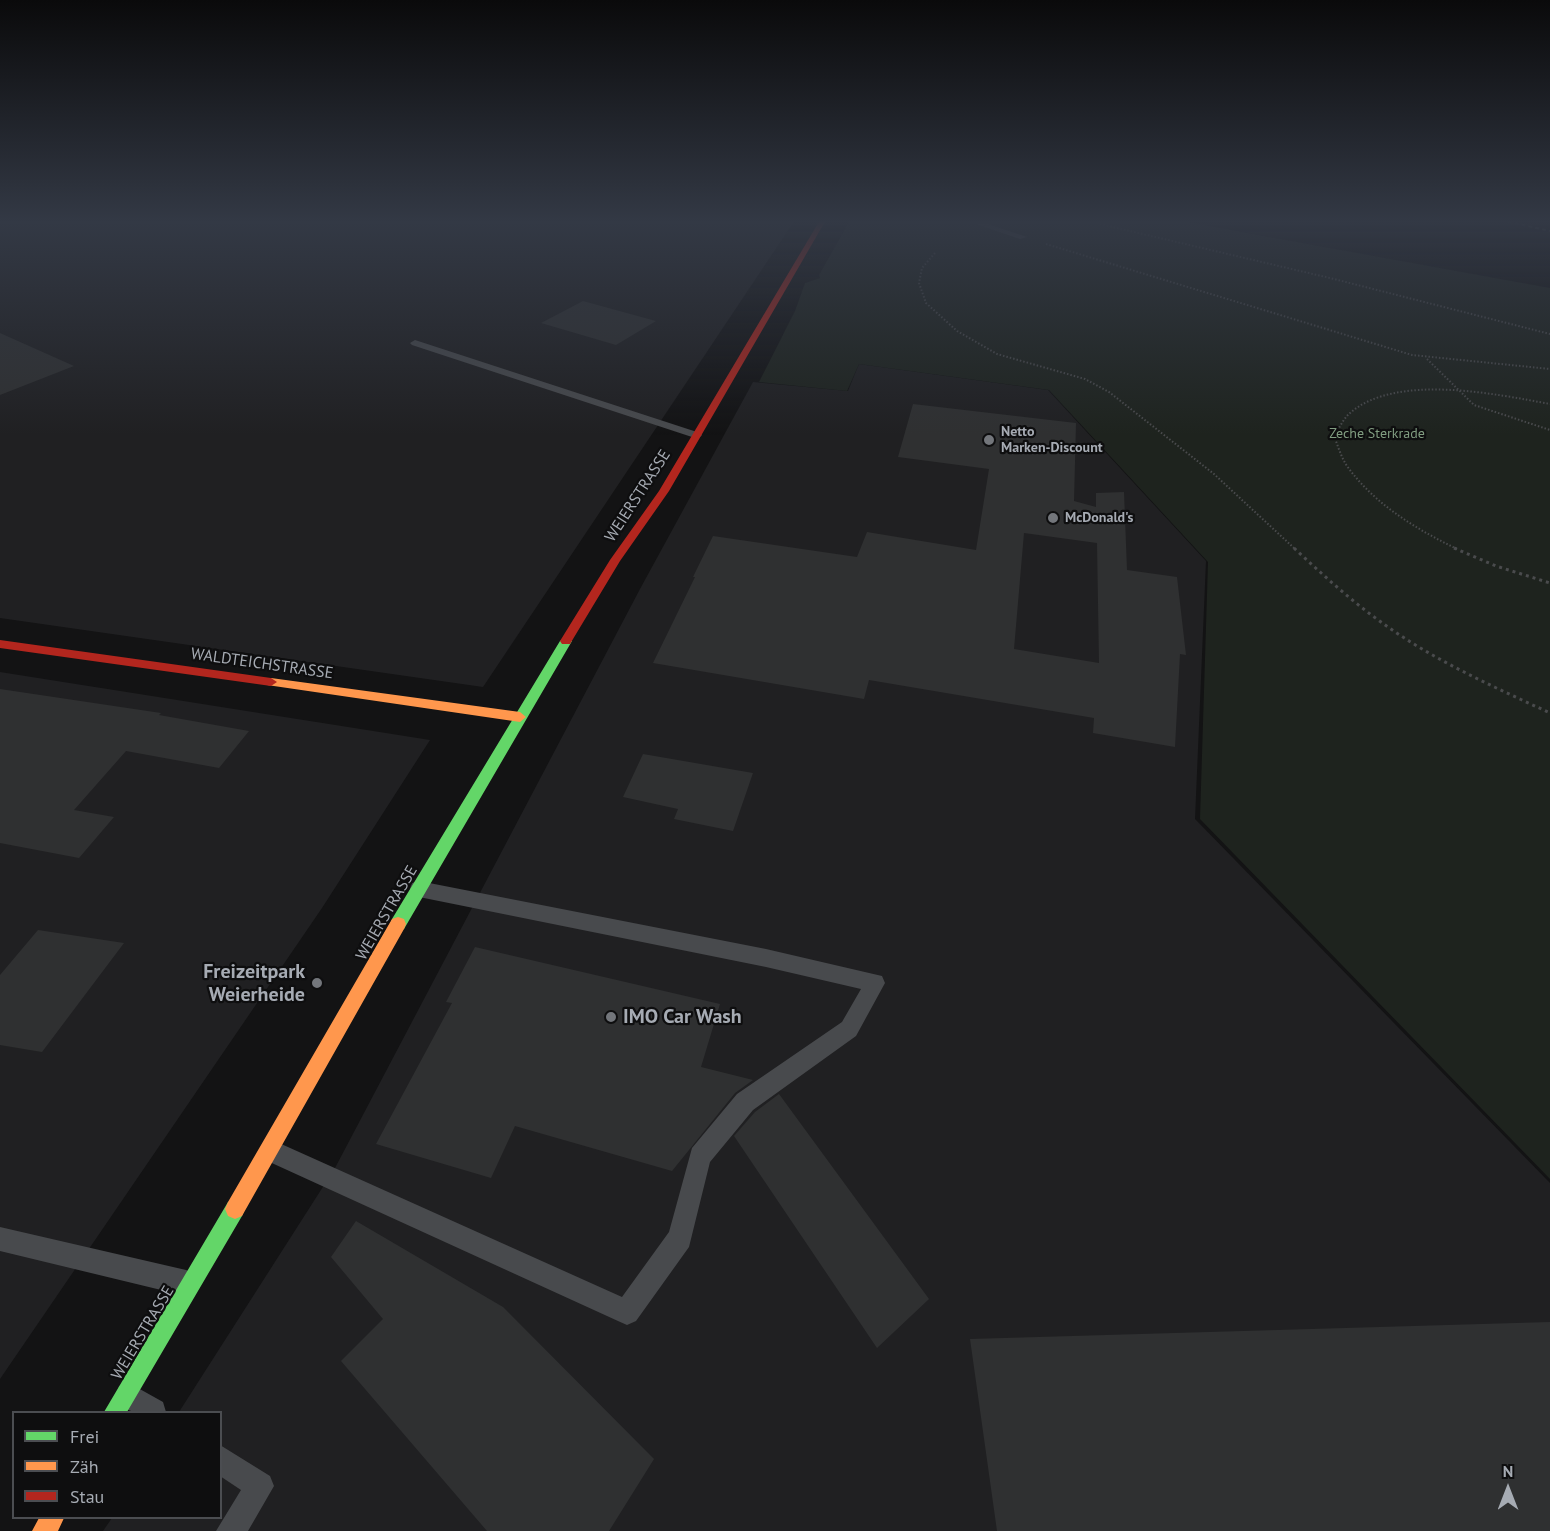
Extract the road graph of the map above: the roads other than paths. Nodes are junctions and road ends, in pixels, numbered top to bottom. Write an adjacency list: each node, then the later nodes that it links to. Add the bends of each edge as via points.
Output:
1 (781, 291): 3 (main road, WEIERSTRASSE)
2 (415, 343): 3 (lane, WEIERSTRASSE)
3 (696, 435): 5 (main road, WEIERSTRASSE)
4 (0, 644): 5 (main road, WALDTEICHSTRASSE)
5 (520, 717): 6 (main road, WEIERSTRASSE)
6 (419, 889): 7 (main road, WEIERSTRASSE); 7 (lane, via 755,955 875,983 849,1029 745,1102 699,1156 680,1238 627,1312)
7 (270, 1150): 9 (main road, WEIERSTRASSE)
8 (0, 1239): 9 (lane)
9 (190, 1285): 10 (main road, WEIERSTRASSE)
10 (120, 1403): 11 (lane)
11 (146, 1411)
12 (222, 1460): 13 (lane, via 260,1486)
13 (231, 1531)

